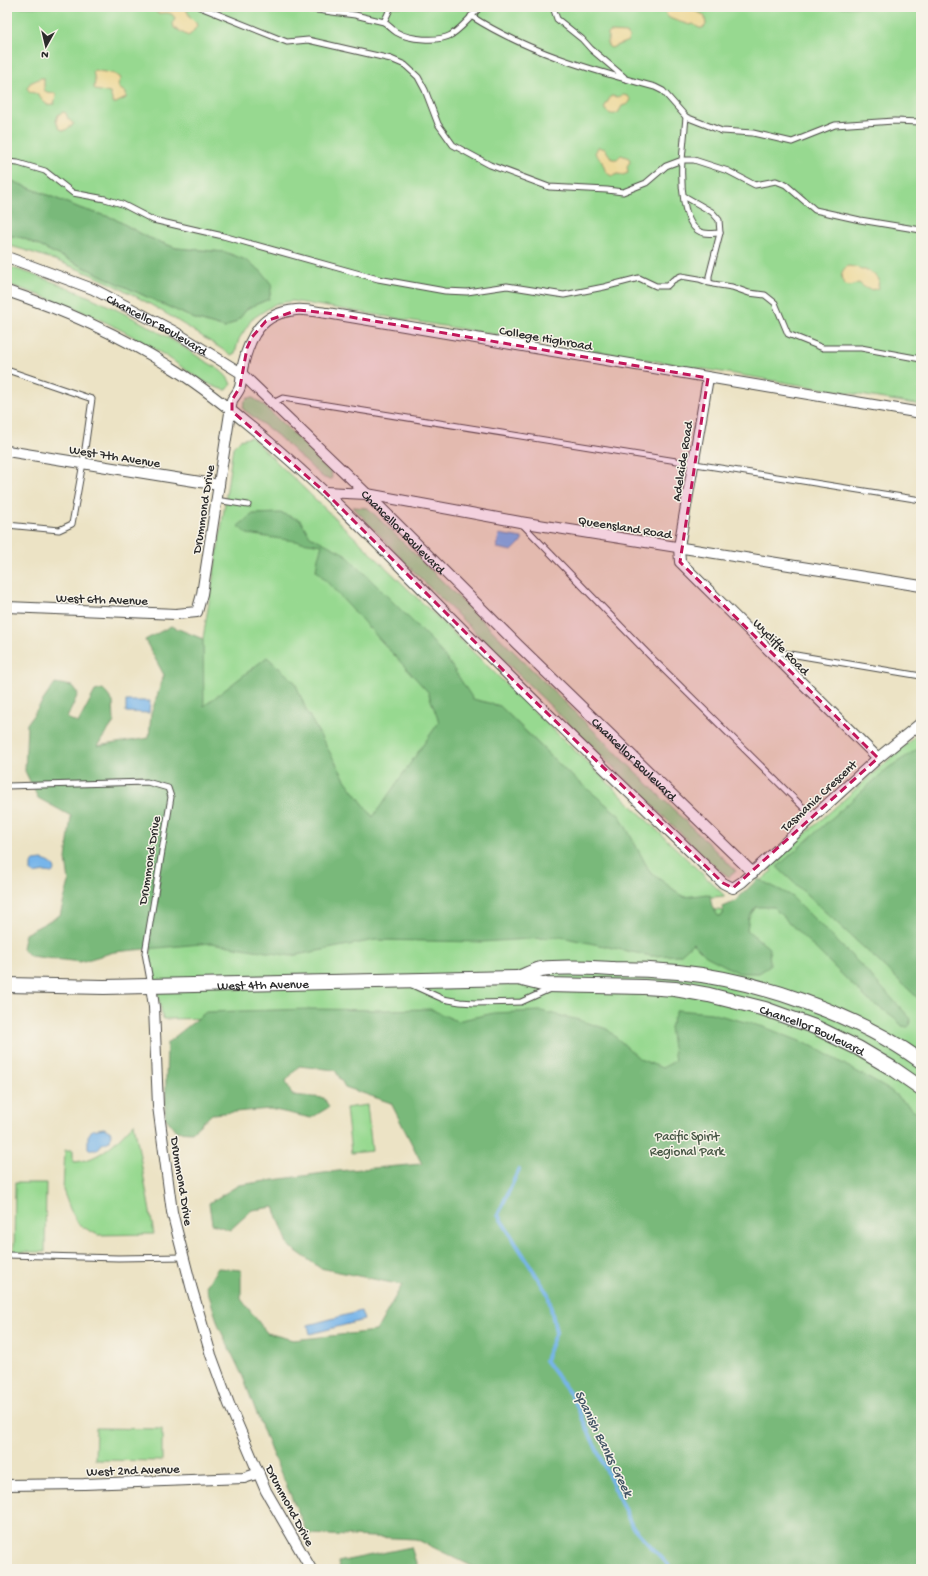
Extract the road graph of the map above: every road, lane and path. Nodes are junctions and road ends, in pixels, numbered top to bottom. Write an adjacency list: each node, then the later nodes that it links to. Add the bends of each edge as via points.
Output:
1 (200, 7): 11 (lane, via 287,42 308,40 391,58 405,65 418,77 438,124 453,145 490,165 542,184 623,192 646,183 666,166)
2 (294, 7): 7 (lane, via 355,15)
3 (390, 7): 7 (lane)
4 (480, 7): 6 (lane)
5 (553, 7): 8 (lane, via 557,19)
6 (471, 16): 7 (lane, via 450,35 428,40 397,32); 8 (lane, via 510,38 556,58)
7 (384, 22)
8 (627, 79): 9 (lane, via 663,91)
9 (686, 117): 10 (lane, via 722,131 792,142 835,125); 11 (lane)
10 (921, 122)
11 (682, 160): 13 (lane, via 681,184); 14 (lane, via 694,160 728,171 755,185 776,181 786,185 815,210)
12 (7, 162): 17 (lane, via 45,171 73,193 122,204 153,220 223,236 378,279 445,291 467,292 507,286 564,295 639,278 656,286 666,286 681,276)
13 (684, 196): 15 (lane, via 712,212 719,220); 15 (lane, via 686,212 692,226 703,233)
14 (921, 230)
15 (720, 233): 17 (lane)
16 (7, 257): 21 (street, Chancellor Boulevard, via 93,289 175,332)
17 (709, 283): 19 (lane, via 765,295 775,303 788,334 822,348 861,348)
18 (7, 291): 24 (street, via 44,303 126,340 170,366)
19 (921, 359)
20 (7, 370): 27 (lane, via 92,399)
21 (241, 373): 22 (street, College Highroad, via 252,337 258,328 274,316 298,310); 23 (street, Chancellor Boulevard); 24 (street, College Highroad, via 240,387 232,400)
22 (708, 378): 25 (street, College Highroad); 28 (street, Adelaide Road)
23 (273, 403): 28 (lane, via 283,398); 31 (street, Chancellor Boulevard)
24 (232, 411): 29 (street, Drummond Drive); 30 (street)
25 (921, 413)
26 (7, 451): 27 (street, West 7th Avenue)
27 (83, 463): 29 (street, West 7th Avenue); 36 (lane, via 72,524 59,530)
28 (694, 463): 33 (lane); 37 (street, Adelaide Road)
29 (218, 485): 32 (street, Drummond Drive)
30 (325, 492): 31 (street, Queensland Road); 47 (street, Tasmania Crescent, via 523,690 723,883 733,888)
31 (367, 494): 35 (street, Queensland Road); 47 (street, Chancellor Boulevard, via 523,650)
32 (216, 500): 34 (lane); 40 (street, Drummond Drive)
33 (921, 500)
34 (248, 506)
35 (520, 522): 37 (street, Queensland Road); 46 (lane, via 653,659)
36 (7, 525)
37 (680, 547): 38 (street, Queensland Road); 41 (street, Wycliffe Road, via 680,562)
38 (921, 586)
39 (7, 607): 40 (street, West 6th Avenue, via 176,614)
40 (197, 612)
41 (768, 650): 42 (lane); 44 (street, Wycliffe Road)
42 (921, 676)
43 (921, 723): 44 (street, Tasmania Crescent)
44 (878, 758): 46 (street, Tasmania Crescent)
45 (7, 786): 52 (lane, Drummond Drive, via 147,782 168,788 171,797 145,953)
46 (813, 817): 47 (street, Tasmania Crescent)
47 (752, 872)
48 (518, 978): 49 (main road, West 4th Avenue); 51 (main road, Chancellor Boulevard); 53 (main road, Chancellor Boulevard, via 540,969 584,968 679,972 713,978 807,1002 875,1032)
49 (402, 980): 51 (lane, via 443,998 474,1003 521,1002); 52 (main road, West 4th Avenue)
50 (7, 985): 52 (main road, West 4th Avenue)
51 (557, 985): 54 (main road, Chancellor Boulevard, via 675,989 765,1009 815,1027 858,1048)
52 (151, 986): 56 (street, Drummond Drive, via 159,1114 172,1212)
53 (921, 1061)
54 (921, 1088)
55 (7, 1255): 56 (lane)
56 (184, 1257): 57 (street, Drummond Drive, via 211,1355)
57 (259, 1473): 58 (street, West 2nd Avenue, via 244,1478); 59 (street, Drummond Drive, via 266,1491)
58 (7, 1485)
59 (311, 1569)

